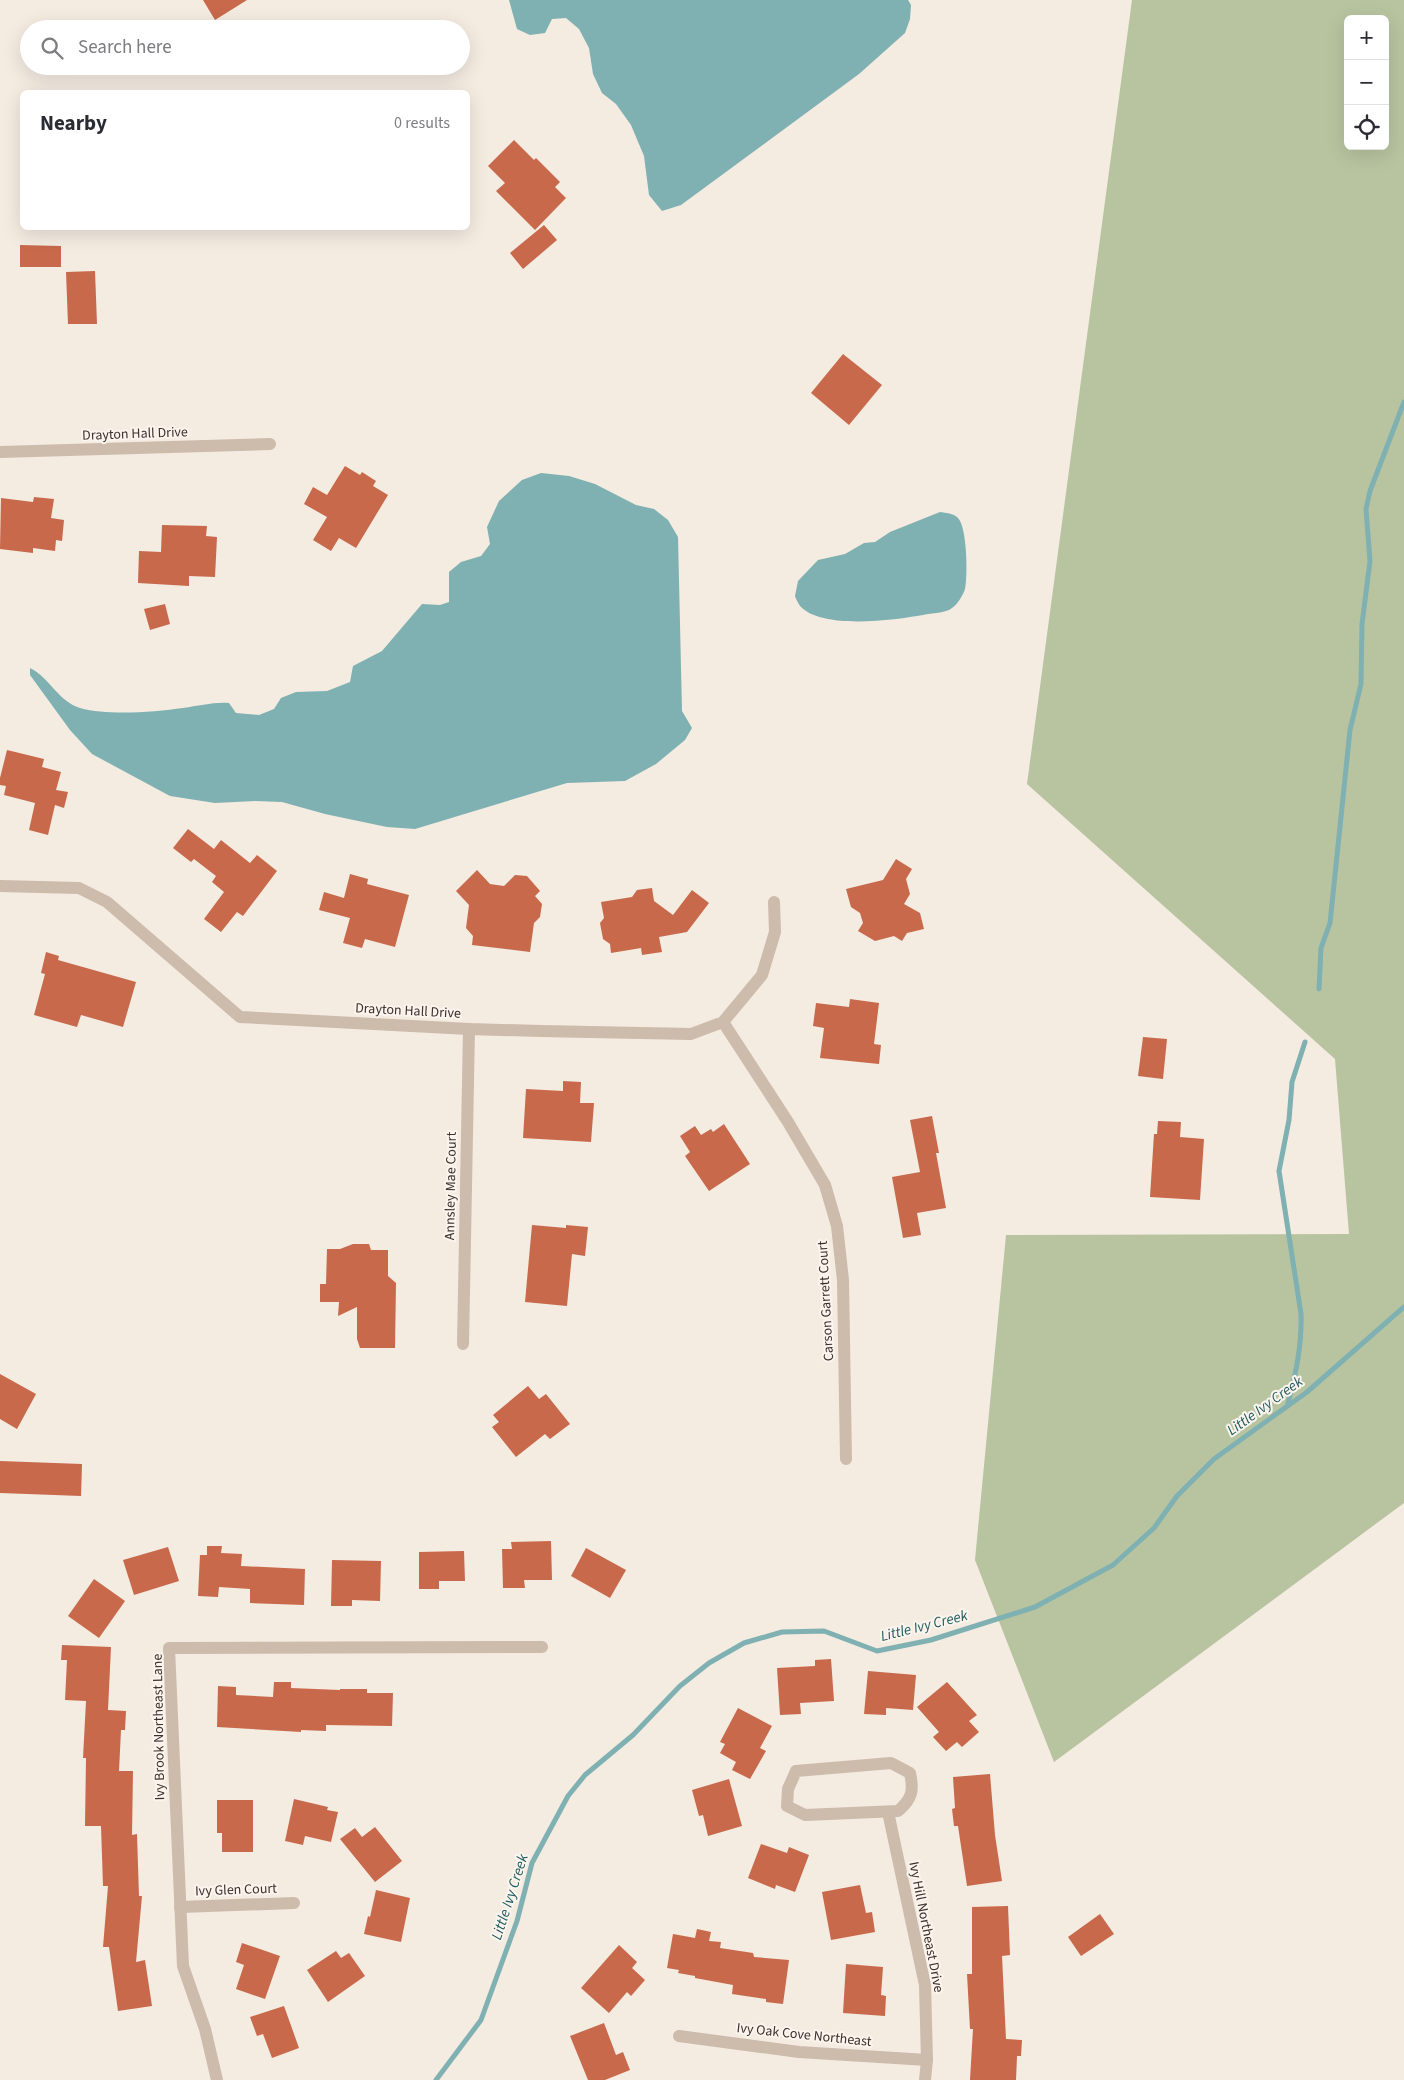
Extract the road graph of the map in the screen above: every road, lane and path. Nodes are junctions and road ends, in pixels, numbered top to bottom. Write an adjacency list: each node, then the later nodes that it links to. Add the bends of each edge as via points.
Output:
1 (270, 444): 2 (street, Drayton Hall Drive)
2 (0, 452)
3 (0, 886): 6 (street, Drayton Hall Drive, via 79,888 107,902 240,1017)
4 (774, 902): 5 (street, Drayton Hall Drive, via 775,932 762,975)
5 (723, 1022): 6 (street, Drayton Hall Drive, via 691,1034); 8 (street, Carson Garrett Court, via 825,1185 837,1226 843,1280)
6 (469, 1029): 7 (street, Annsley Mae Court)
7 (463, 1344)
8 (846, 1460)
9 (542, 1647): 12 (street, Ivy Brook Northeast Lane, via 169,1648)
10 (888, 1812): 10 (street, via 898,1811 908,1802 913,1786 910,1773 891,1763 796,1771 788,1789 788,1806 804,1815); 14 (street, Ivy Hill Northeast Drive, via 925,1985)
11 (294, 1903): 12 (street, Ivy Glen Court)
12 (180, 1907): 15 (street, Ivy Brook Northeast Lane, via 183,1966 205,2029)
13 (679, 2036): 14 (street, Ivy Oak Cove Northeast, via 799,2052)
14 (927, 2060): 16 (street, Ivy Hill Northeast Drive)
15 (217, 2080)
16 (925, 2080)

